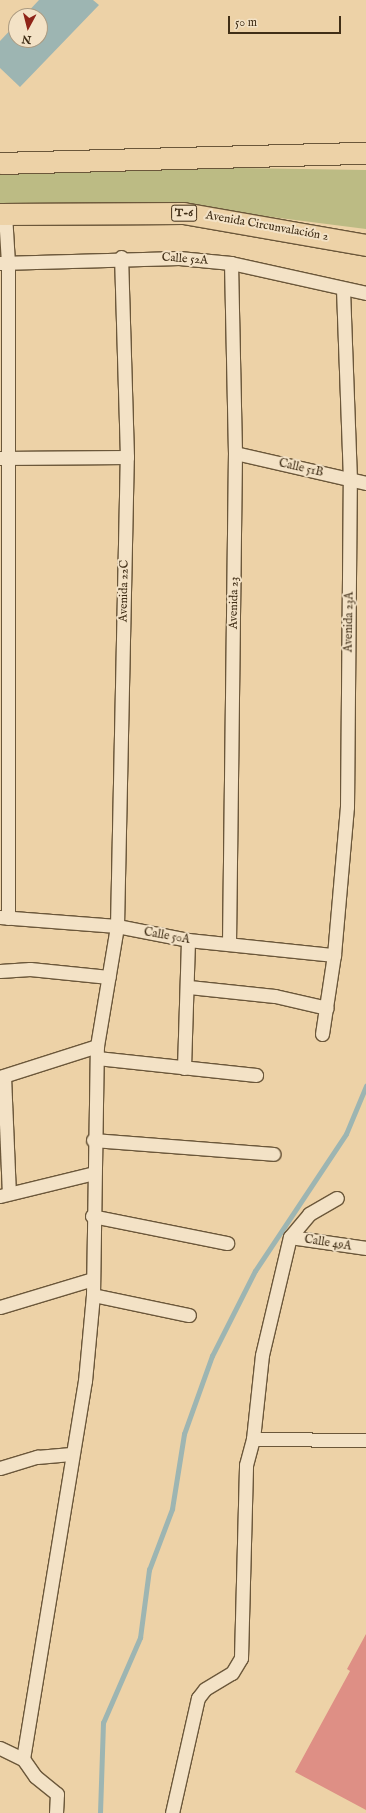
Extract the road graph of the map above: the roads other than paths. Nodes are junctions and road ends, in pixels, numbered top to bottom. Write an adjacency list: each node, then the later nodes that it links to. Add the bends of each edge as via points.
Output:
1 (366, 153): 2 (highway)
2 (0, 162)
3 (3, 214): 5 (highway, Avenida Circunvalación 2 / T-6, via 183,213); 8 (street)
4 (366, 237): 5 (highway, T-6)
5 (341, 240): 6 (highway, Avenida Circunvalación 2 / T-6)
6 (366, 245)
7 (121, 257): 8 (street, Calle 52A); 9 (street, Calle 52A); 13 (street, Avenida 22C)
8 (4, 263): 14 (street)
9 (231, 263): 10 (street, Calle 52A); 12 (street, Avenida 23)
10 (343, 289): 11 (street, Calle 52A); 15 (street, Avenida 23A)
11 (366, 293)
12 (235, 453): 15 (street, Calle 51B); 20 (street, Avenida 23)
13 (127, 457): 14 (street); 18 (street, Avenida 22C)
14 (4, 458): 17 (street)
15 (350, 480): 16 (street, Calle 51B); 21 (street, Avenida 23A, via 347,807)
16 (366, 483)
17 (4, 917): 18 (street, Calle 50A)
18 (116, 926): 19 (street, Calle 50A); 23 (street, Avenida 22C)
19 (188, 940): 20 (street, Calle 50A); 24 (street)
20 (229, 943): 21 (street, Calle 50A)
21 (334, 955): 25 (street, Avenida 23A)
22 (0, 971): 23 (street, via 30,969)
23 (109, 977): 27 (street, Avenida 22C)
24 (189, 987): 25 (street, via 275,996); 28 (street)
25 (328, 1008): 26 (street, Avenida 23A)
26 (322, 1034)
27 (97, 1052): 28 (street); 30 (street); 31 (street, Avenida 22C)
28 (184, 1068): 29 (street)
29 (256, 1075)
30 (2, 1076): 34 (street)
31 (94, 1140): 32 (street); 33 (street, Avenida 22C)
32 (273, 1154)
33 (94, 1172): 34 (street); 36 (street, Avenida 22C)
34 (5, 1195)
35 (337, 1198): 37 (street, via 309,1214)
36 (92, 1216): 38 (street); 40 (street, Avenida 22C)
37 (290, 1237): 39 (street, Calle 49A); 44 (street, via 262,1355)
38 (227, 1243)
39 (366, 1248)
40 (93, 1280): 41 (street, Avenida 22C); 42 (street)
41 (93, 1295): 43 (street); 46 (street, Avenida 22C, via 85,1381)
42 (0, 1307)
43 (189, 1315)
44 (252, 1439): 45 (street); 51 (street, via 246,1465 243,1650 237,1668 198,1698)
45 (366, 1440)
46 (70, 1454): 47 (street, via 37,1457); 49 (street, Avenida 22C, via 56,1571)
47 (0, 1468)
48 (0, 1748): 49 (street)
49 (23, 1759): 50 (street, via 35,1776 57,1794)
50 (56, 1813)
51 (172, 1813)

